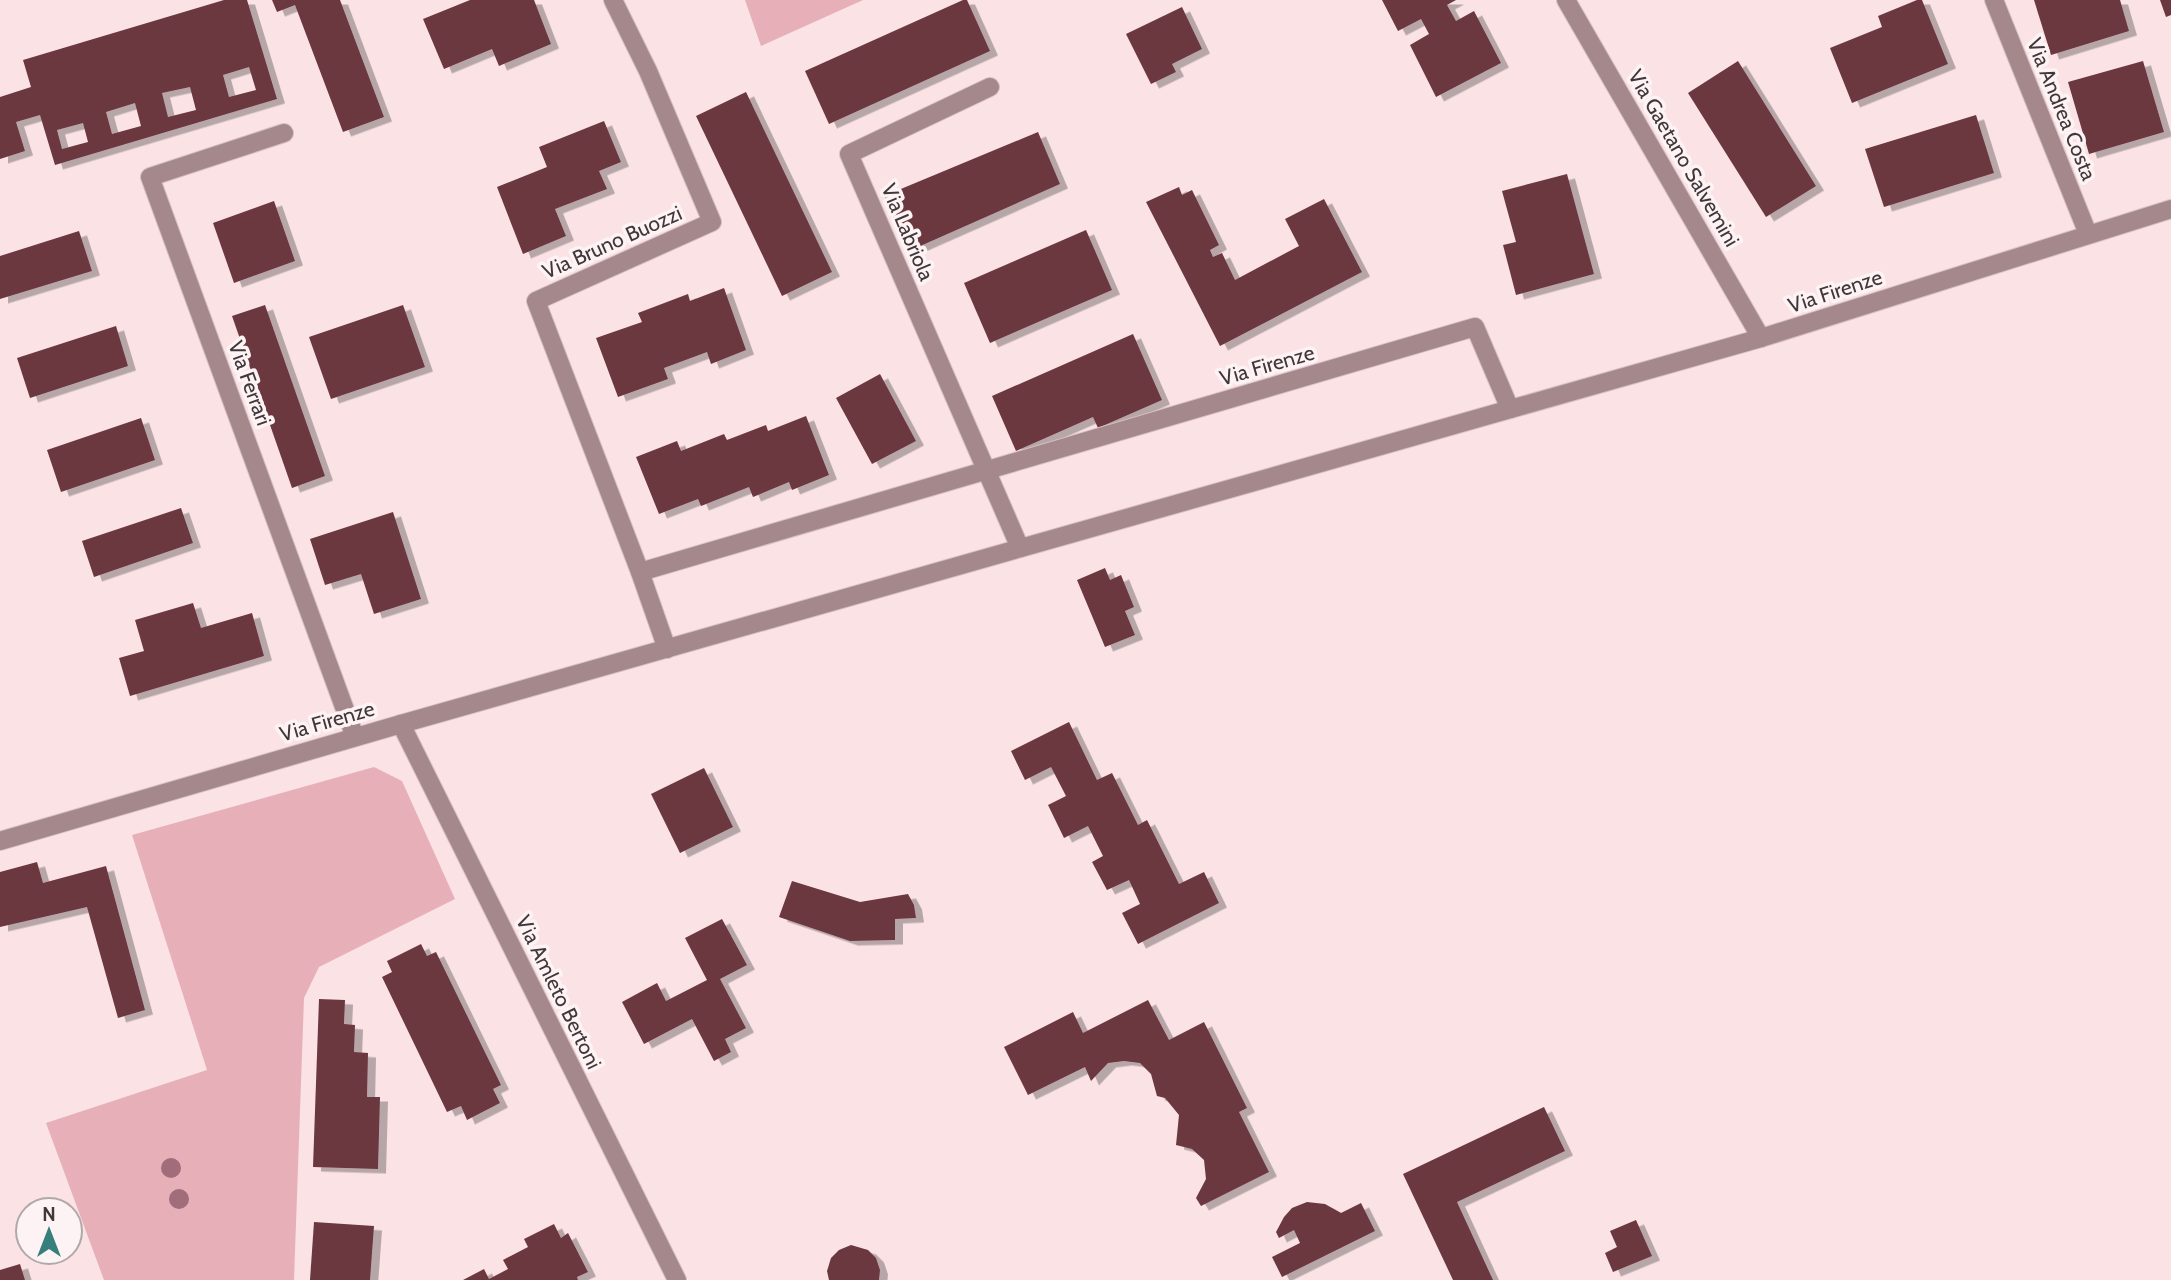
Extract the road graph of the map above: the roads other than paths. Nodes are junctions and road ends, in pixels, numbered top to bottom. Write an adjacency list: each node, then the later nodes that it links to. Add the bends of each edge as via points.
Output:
1 (613, 0): 12 (street, Via Bruno Buozzi, via 712,222 536,301)
2 (1566, 0): 8 (street, Via Gaetano Salvemini)
3 (1994, 0): 7 (street, Via Andrea Costa)
4 (990, 86): 10 (street, Via Labriola, via 849,154)
5 (284, 133): 15 (street, Via Ferrari, via 150,177)
6 (2171, 209): 7 (street, Via Firenze)
7 (2088, 234): 8 (street, Via Firenze)
8 (1761, 338): 9 (street, Via Firenze)
9 (1510, 409): 10 (street, Via Firenze, via 1475,327); 11 (street, Via Firenze)
10 (986, 471): 11 (street); 12 (street, Via Firenze)
11 (1020, 548): 13 (street, Via Firenze)
12 (640, 572): 13 (street)
13 (667, 649): 14 (street, Via Firenze)
14 (401, 724): 15 (street, Via Firenze); 17 (street, Via Amleto Bertoni)
15 (355, 737): 16 (street, Via Firenze)
16 (0, 841)
17 (677, 1280)

